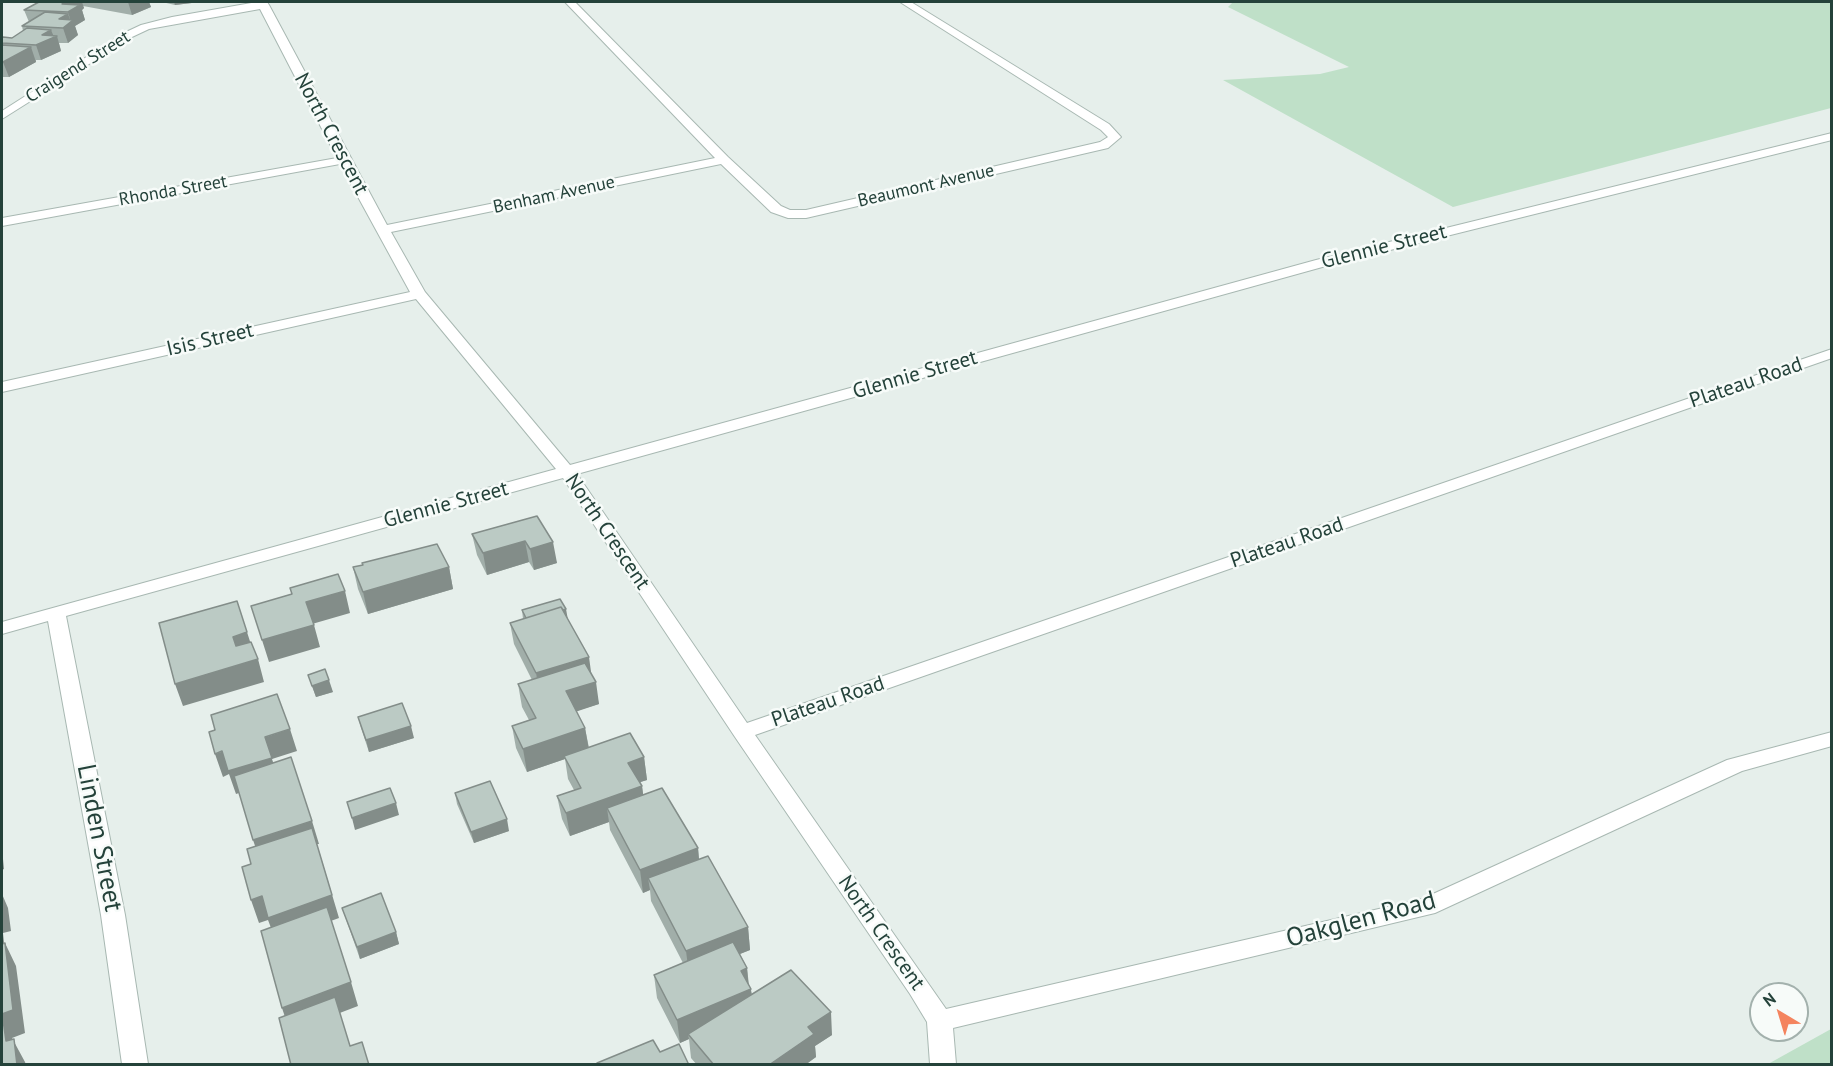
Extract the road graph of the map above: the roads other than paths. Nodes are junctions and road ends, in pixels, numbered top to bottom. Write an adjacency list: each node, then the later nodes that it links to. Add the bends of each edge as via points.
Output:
1 (570, 2): 7 (street, Beaumont Avenue)
2 (905, 2): 7 (street, Beaumont Avenue, via 1115,137 1104,146 806,214 776,209)
3 (263, 3): 4 (street, Craigend Street, via 145,27); 6 (street, North Crescent)
4 (2, 116)
5 (1832, 136): 13 (street, Glennie Street, via 1321,263)
6 (344, 160): 8 (street, Rhonda Street); 9 (street, North Crescent)
7 (724, 160): 9 (street, Benham Avenue)
8 (2, 222)
9 (383, 230): 10 (street, North Crescent)
10 (419, 294): 12 (street, Isis Street); 13 (street, North Crescent)
11 (1832, 353): 16 (street, Plateau Road)
12 (2, 387)
13 (567, 472): 14 (street, Glennie Street); 16 (street, North Crescent)
14 (56, 613): 15 (street, Glennie Street); 19 (street, Linden Street, via 113,915)
15 (2, 628)
16 (742, 732): 18 (street, North Crescent)
17 (1832, 739): 18 (street, Oakglen Road, via 1735,765 1427,907)
18 (940, 1021): 20 (street, North Crescent)
19 (135, 1065)
20 (943, 1065)

